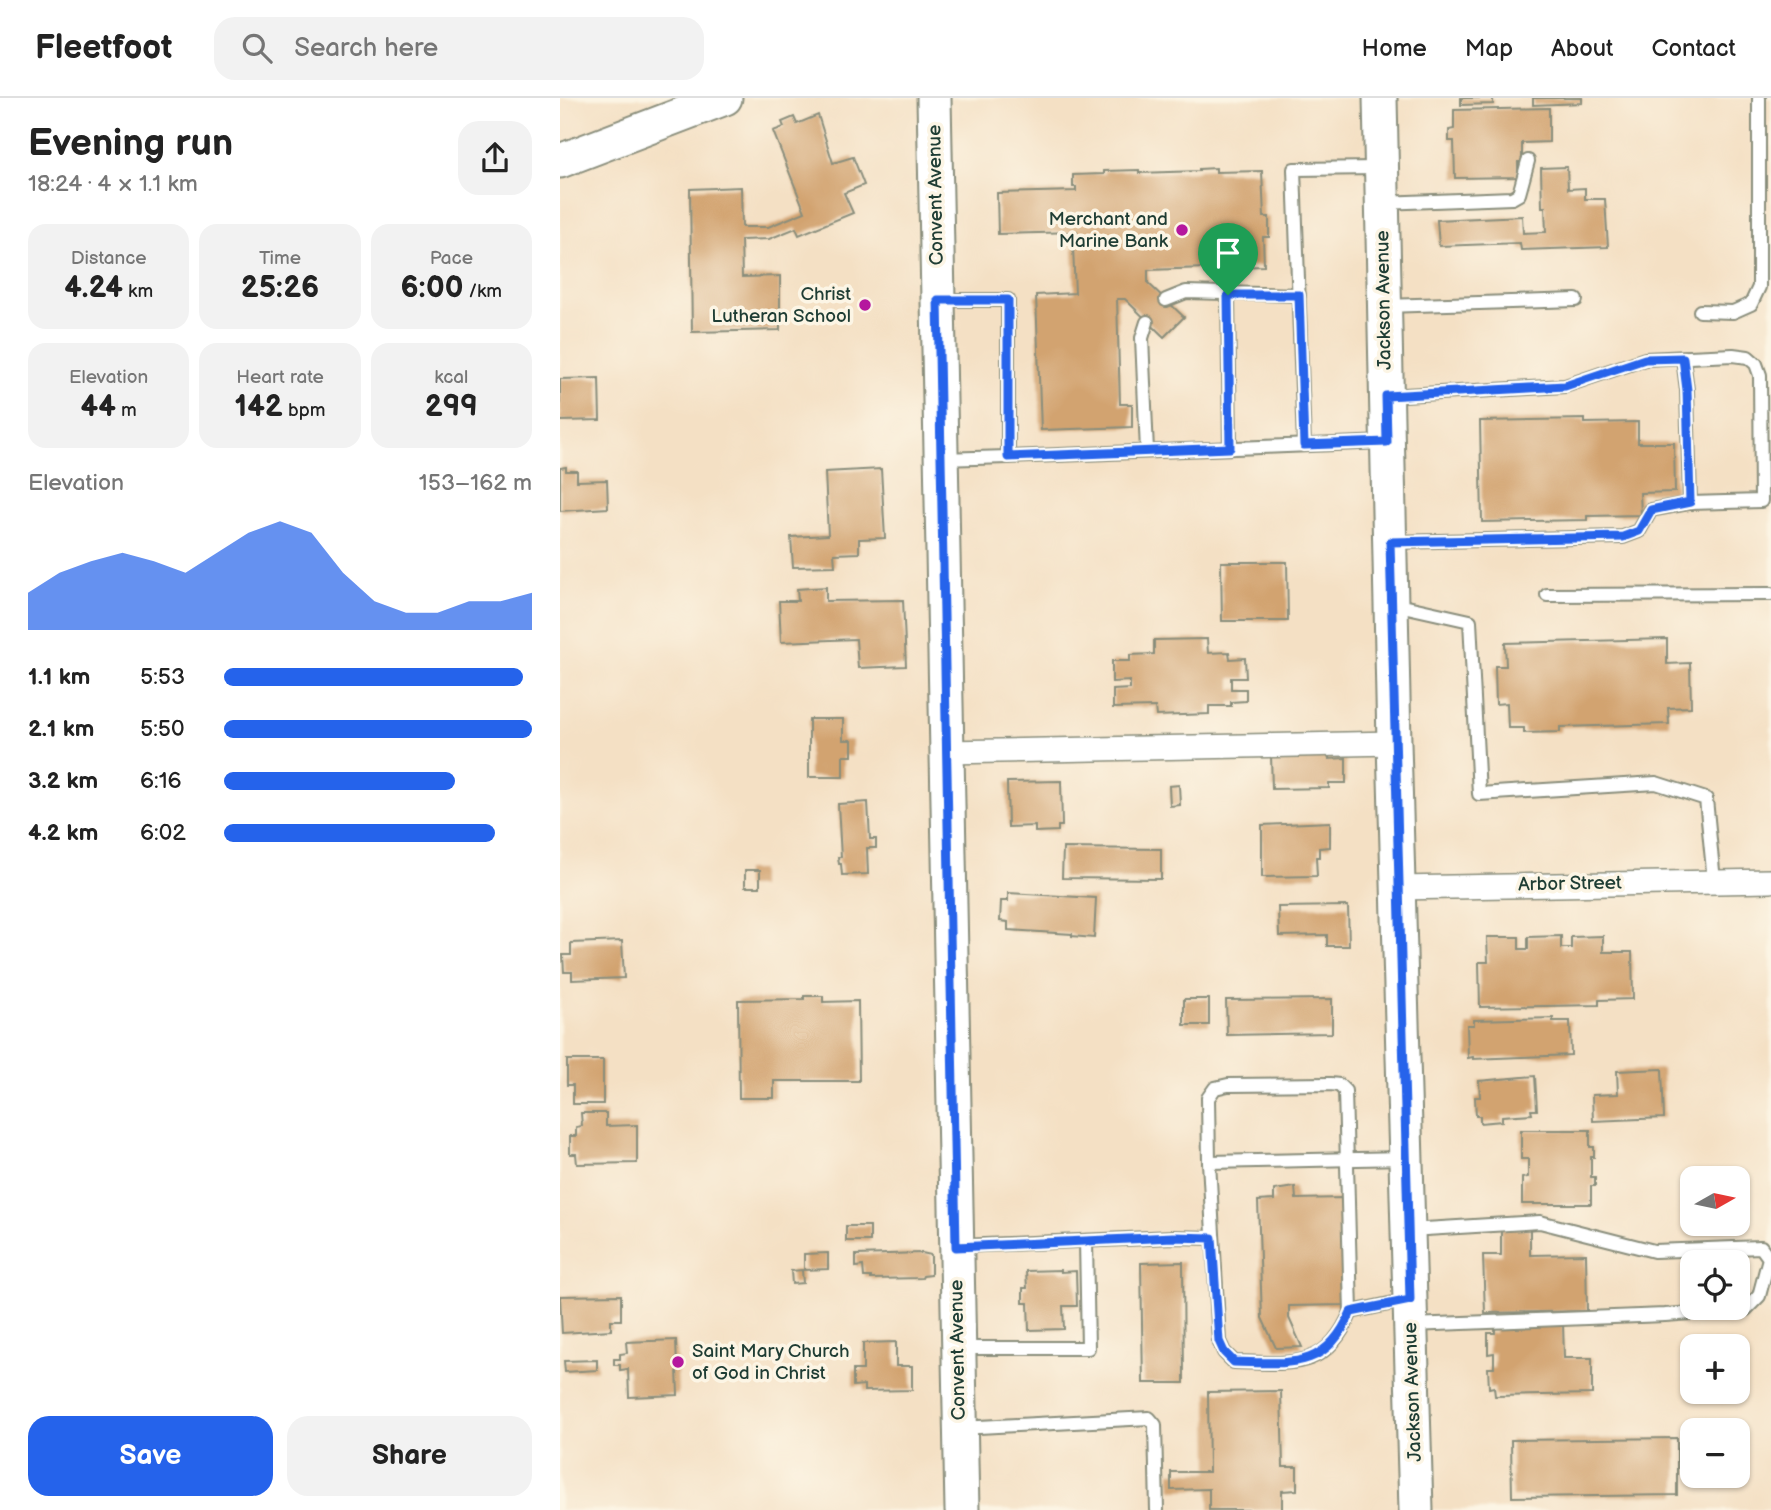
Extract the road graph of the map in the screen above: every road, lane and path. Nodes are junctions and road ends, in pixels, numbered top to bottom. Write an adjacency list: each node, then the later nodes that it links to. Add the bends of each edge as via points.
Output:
1 (725, 98): 7 (street, via 674,112)
2 (934, 98): 11 (street, Convent Avenue)
3 (1380, 98): 8 (street)
4 (1390, 98): 8 (street, Jackson Avenue)
5 (1759, 98): 15 (lane, via 1759,287 1751,304 1733,313)
6 (1528, 160): 8 (lane, via 1519,194 1512,198)
7 (560, 161)
8 (1382, 181): 10 (lane, via 1294,169); 14 (street, Jackson Avenue)
9 (1228, 295): 10 (lane); 12 (lane, via 1186,292); 21 (lane)
10 (1299, 295): 20 (lane)
11 (938, 300): 23 (lane, via 1008,300); 24 (street, Convent Avenue)
12 (1166, 300)
13 (1576, 300): 14 (lane)
14 (1384, 306): 18 (street, Jackson Avenue)
15 (1700, 312)
16 (1147, 322): 22 (lane, via 1142,338)
17 (1683, 358): 18 (lane, via 1645,359 1565,386); 25 (lane); 25 (lane, via 1748,357 1760,375 1761,501)
18 (1386, 396): 19 (street, Jackson Avenue)
19 (1387, 442): 20 (lane); 26 (street, Jackson Avenue)
20 (1304, 445): 21 (lane)
21 (1230, 448): 22 (lane)
22 (1147, 451): 23 (lane)
23 (1008, 457): 24 (lane)
24 (941, 459): 31 (street, Convent Avenue)
25 (1690, 502): 26 (lane, via 1651,510 1639,531 1623,537)
26 (1390, 542): 29 (street, Jackson Avenue)
27 (1771, 594): 28 (lane)
28 (1547, 595)
29 (1391, 604): 30 (street, Jackson Avenue); 32 (lane, via 1470,621 1479,794 1656,783 1706,799)
30 (1394, 743): 31 (street); 34 (street, Jackson Avenue)
31 (946, 752): 41 (street, Convent Avenue)
32 (1714, 881): 33 (street, Arbor Street); 34 (street, Arbor Street)
33 (1771, 881)
34 (1398, 888): 36 (street, Jackson Avenue)
35 (1348, 1158): 36 (lane); 37 (lane); 37 (lane, via 1347,1099 1339,1085 1228,1085 1215,1088 1208,1098); 43 (lane)
36 (1406, 1158): 38 (street, Jackson Avenue)
37 (1209, 1162): 39 (lane)
38 (1408, 1230): 42 (lane, via 1539,1222 1654,1251 1761,1247); 44 (street, Jackson Avenue)
39 (1212, 1238): 40 (lane); 43 (lane, via 1219,1341 1234,1362 1293,1363 1311,1357 1333,1345)
40 (1086, 1241): 41 (lane); 45 (lane, via 1088,1348)
41 (956, 1247): 45 (street, Convent Avenue)
42 (1770, 1258): 44 (lane, via 1759,1296 1746,1309 1665,1315)
43 (1351, 1312): 44 (lane)
44 (1410, 1313): 49 (street, Jackson Avenue)
45 (958, 1348): 46 (street, Convent Avenue)
46 (960, 1428): 47 (street, Convent Avenue); 48 (lane, via 1149,1418 1155,1424)
47 (962, 1510)
48 (1157, 1510)
49 (1416, 1510)

